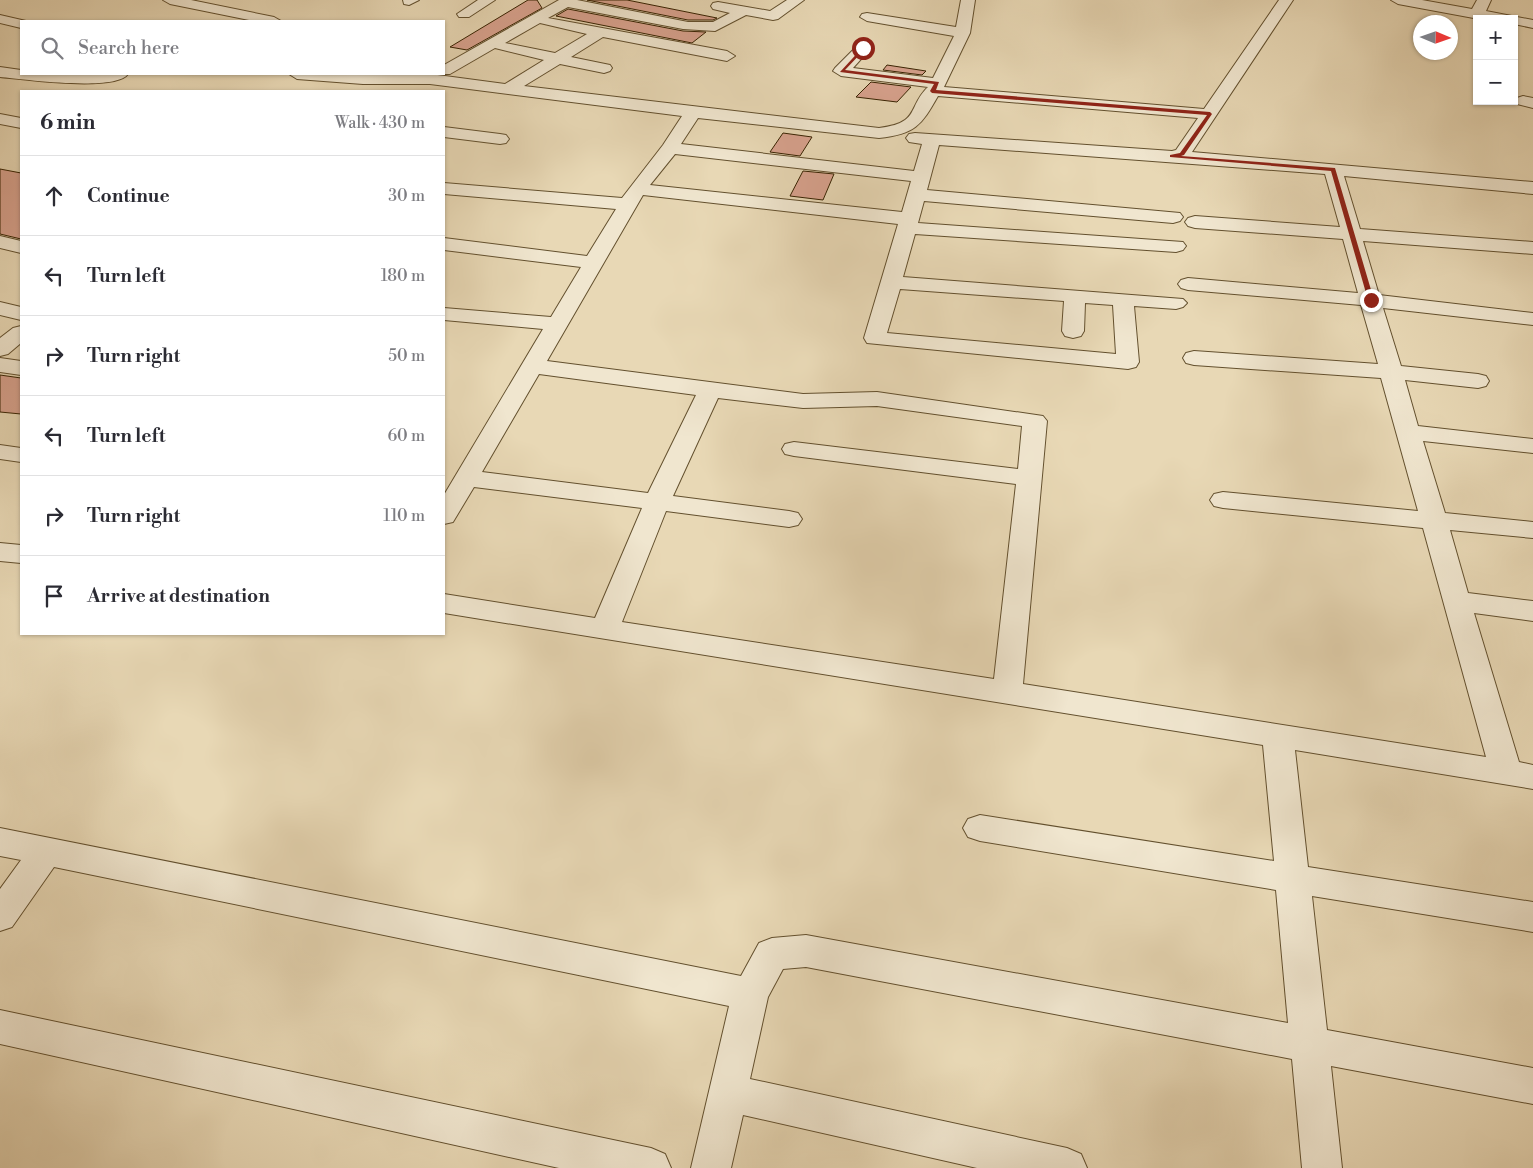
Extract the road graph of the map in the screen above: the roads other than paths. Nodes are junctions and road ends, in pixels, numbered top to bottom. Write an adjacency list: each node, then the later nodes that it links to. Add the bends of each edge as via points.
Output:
1 (170, 0): 16 (street)
2 (488, 0): 11 (street)
3 (797, 0): 10 (street, via 773,16)
4 (968, 0): 22 (street, via 968,15)
5 (1286, 0): 40 (street)
6 (1398, 0): 12 (street)
7 (1484, 0): 12 (street)
8 (568, 1): 10 (street, via 687,25 715,27); 26 (street)
9 (718, 6): 10 (street)
10 (744, 11)
11 (464, 14)
12 (1477, 14): 13 (street)
13 (1483, 15)
14 (867, 18): 22 (street)
15 (0, 19): 19 (street)
16 (269, 20)
17 (1518, 21): 20 (street)
18 (546, 22): 21 (street)
19 (20, 24)
20 (1533, 24)
21 (599, 33): 27 (street); 28 (street)
22 (962, 33): 36 (street)
23 (502, 47): 28 (street)
24 (863, 48): 36 (street, via 842,71)
25 (445, 52): 26 (street)
26 (470, 56): 30 (street)
27 (727, 56)
28 (558, 58): 29 (street); 37 (street)
29 (604, 68)
30 (445, 71)
31 (0, 72): 32 (street, via 73,80)
32 (112, 75)
33 (310, 75): 35 (street)
34 (438, 75): 35 (street); 37 (street)
35 (363, 79): 38 (street)
36 (935, 87): 40 (street); 44 (street, via 912,125)
37 (508, 89): 39 (street)
38 (348, 90)
39 (693, 112): 44 (street); 47 (street)
40 (1210, 114): 48 (street, via 1182,154)
41 (0, 119): 42 (street)
42 (20, 123)
43 (445, 132): 45 (street)
44 (879, 134): 46 (street)
45 (500, 139)
46 (932, 140): 48 (street); 50 (street)
47 (670, 148): 50 (street); 53 (street)
48 (1172, 156): 49 (street)
49 (1333, 170): 52 (street); 58 (street)
50 (919, 186): 54 (street); 57 (street)
51 (445, 188): 53 (street)
52 (1533, 188)
53 (632, 196): 57 (street); 65 (street)
54 (1074, 209): 55 (street); 59 (street)
55 (1173, 218)
56 (1195, 222): 58 (street)
57 (908, 223): 59 (street); 66 (street)
58 (1352, 235): 64 (street); 70 (street)
59 (1072, 239): 62 (street)
60 (0, 242): 63 (street)
61 (445, 244): 65 (street)
62 (1176, 246)
63 (20, 247)
64 (1533, 248)
65 (593, 263): 76 (street)
66 (890, 282): 68 (street); 69 (street, via 874,338 1128,362)
67 (1188, 284): 70 (street)
68 (1075, 296): 69 (street); 77 (street)
69 (1123, 300): 71 (street)
70 (1371, 300): 75 (street); 84 (street)
71 (1176, 304)
72 (0, 308): 73 (street)
73 (20, 314)
74 (445, 314): 76 (street)
75 (1533, 319)
76 (557, 324): 82 (street)
77 (1073, 331)
78 (20, 334): 79 (street)
79 (0, 348)
80 (1194, 358): 84 (street)
81 (0, 366): 83 (street)
82 (532, 366): 86 (street); 92 (street)
83 (20, 368)
84 (1391, 372): 85 (street); 87 (street)
85 (1478, 381)
86 (710, 390): 93 (street, via 803,401 877,398 1035,421); 95 (street)
87 (1409, 432): 88 (street); 98 (street)
88 (1533, 446)
89 (794, 449): 93 (street)
90 (0, 452): 91 (street)
91 (20, 455)
92 (467, 478): 95 (street); 96 (street)
93 (1029, 478): 106 (street)
94 (1223, 500): 98 (street)
95 (657, 502): 97 (street); 105 (street)
96 (445, 514)
97 (790, 519)
98 (1434, 520): 99 (street); 102 (street)
99 (1533, 530)
100 (0, 552): 101 (street)
101 (20, 554)
102 (1457, 601): 104 (street); 108 (street)
103 (445, 604): 105 (street)
104 (1533, 611)
105 (605, 629): 106 (street)
106 (1007, 692): 107 (street)
107 (1278, 735): 108 (street); 112 (street)
108 (1519, 775)
109 (980, 828): 112 (street)
110 (0, 842): 111 (street)
111 (46, 852): 113 (street); 115 (street)
112 (1292, 878): 114 (street); 117 (street)
113 (0, 916)
114 (1533, 917)
115 (750, 994): 117 (street, via 772,954 806,951); 119 (street)
116 (0, 1027): 120 (street)
117 (1310, 1046): 118 (street); 123 (street)
118 (1533, 1086)
119 (728, 1093): 121 (street); 122 (street)
120 (651, 1168)
121 (711, 1168)
122 (1067, 1168)
123 (1322, 1168)

